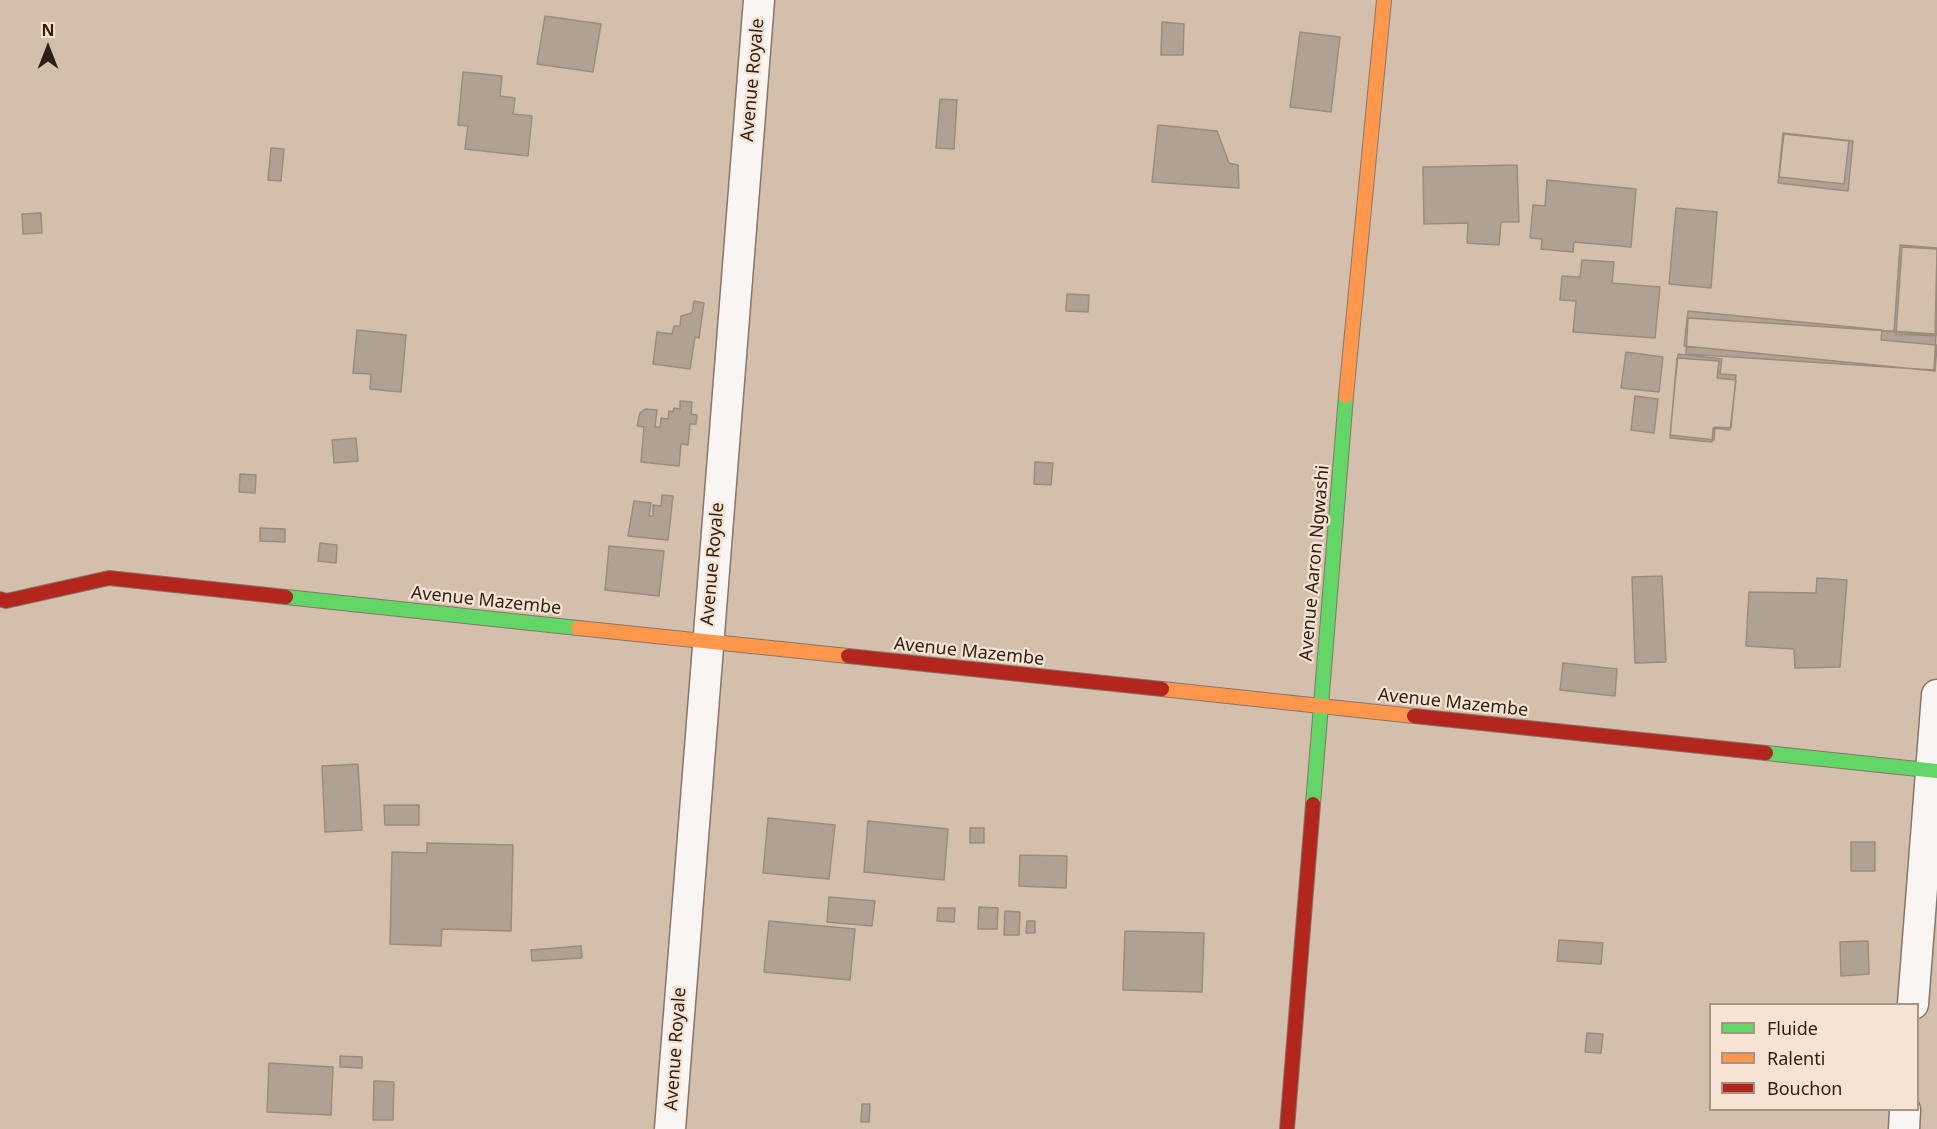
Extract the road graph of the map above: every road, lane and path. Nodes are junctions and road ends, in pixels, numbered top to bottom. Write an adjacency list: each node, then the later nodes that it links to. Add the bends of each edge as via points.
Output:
1 (759, 0): 4 (street, Avenue Royale)
2 (1384, 0): 6 (street, Avenue Aaron Ngwashi)
3 (0, 599): 4 (street, Avenue Mazembe, via 6,601 109,578)
4 (707, 643): 6 (street, Avenue Mazembe); 10 (street, Avenue Royale)
5 (1937, 695): 7 (street)
6 (1321, 707): 7 (street, Avenue Mazembe); 11 (street, Avenue Aaron Ngwashi)
7 (1934, 771): 8 (street)
8 (1913, 1003)
9 (1905, 1111): 12 (street)
10 (670, 1129)
11 (1287, 1129)
12 (1904, 1129)

